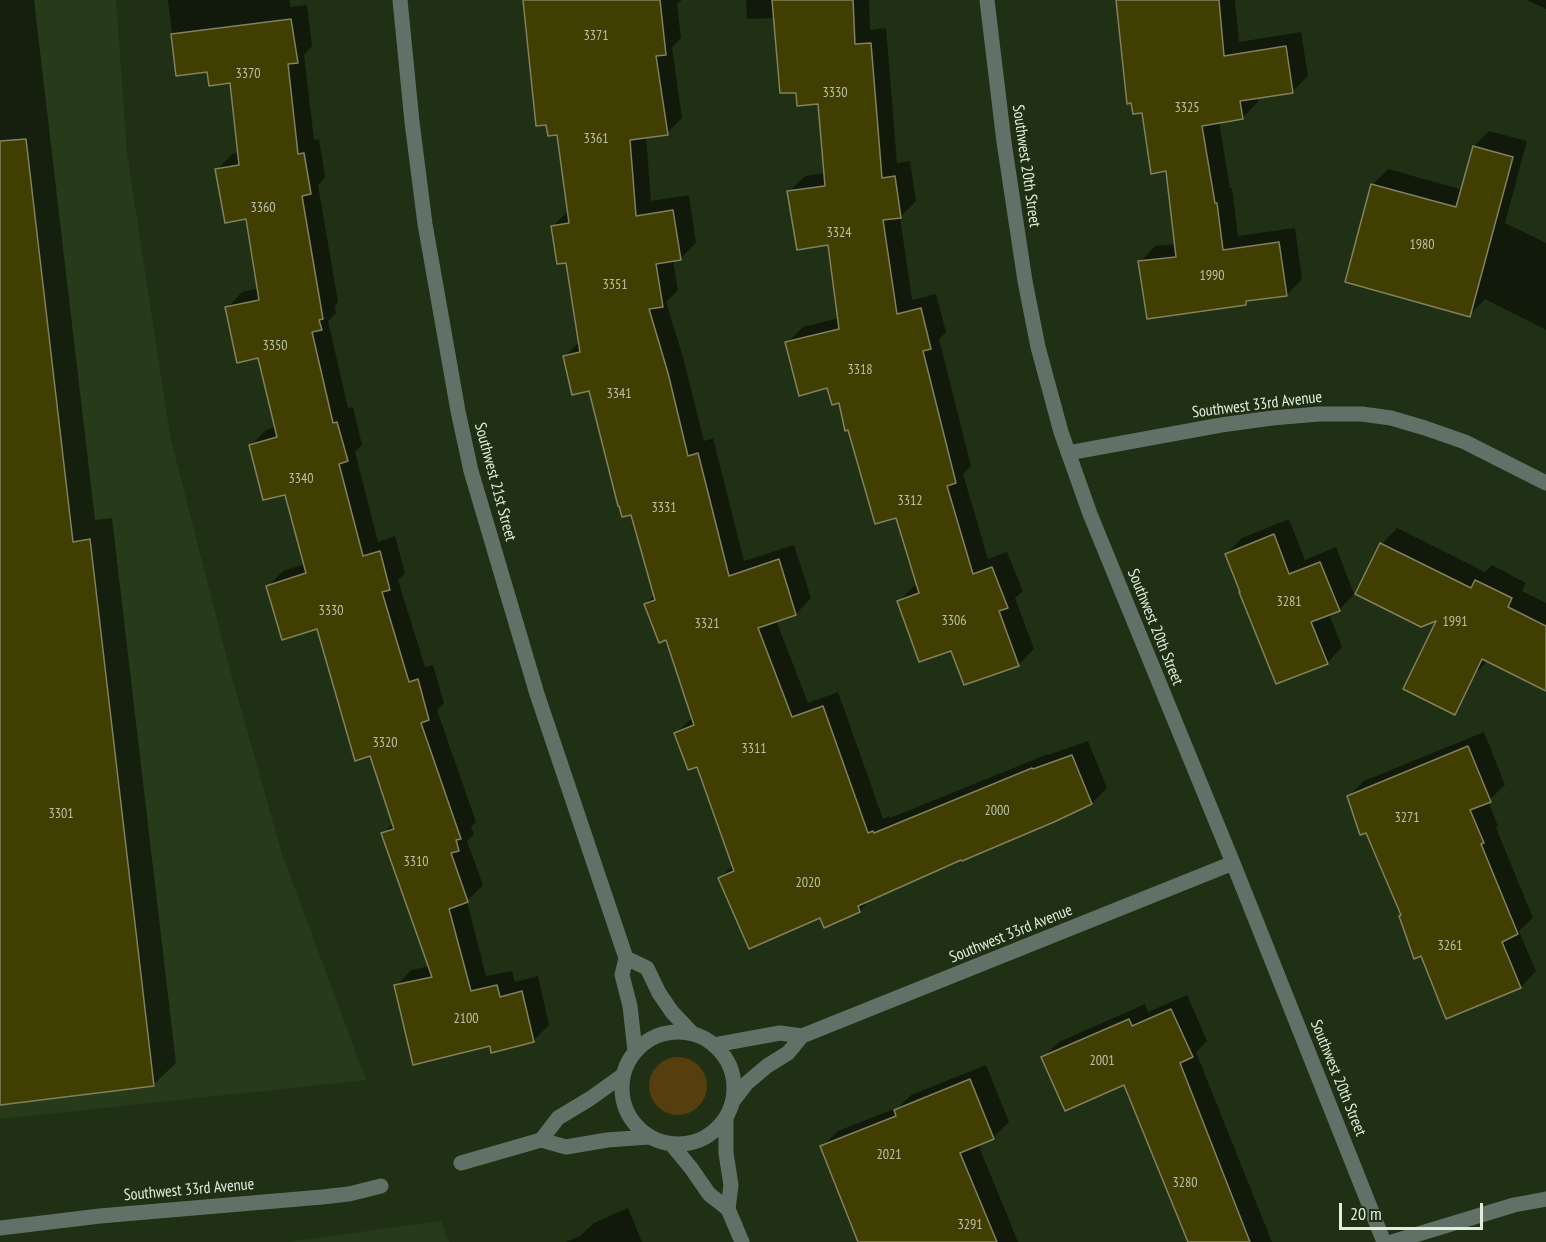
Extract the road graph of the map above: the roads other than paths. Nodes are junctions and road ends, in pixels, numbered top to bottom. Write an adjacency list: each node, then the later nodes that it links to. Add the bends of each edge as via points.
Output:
1 (400, 0): 6 (street, Southwest 21st Street, via 425,224 471,471 537,694)
2 (987, 0): 3 (street, Southwest 20th Street, via 1025,282 1038,346)
3 (1068, 453): 4 (street, Southwest 33rd Avenue, via 1262,419 1362,414 1391,418 1455,439); 5 (street, Southwest 20th Street)
4 (1546, 483)
5 (1233, 863): 8 (street, Southwest 33rd Avenue); 23 (street, Southwest 20th Street)
6 (626, 958): 7 (street, via 646,968 672,1012); 10 (street, Southwest 21st Street, via 622,975)
7 (692, 1033): 9 (street); 10 (street, via 661,1034)
8 (802, 1036): 9 (street, Southwest 33rd Avenue, via 780,1033); 12 (street, Southwest 33rd Avenue, via 788,1053 747,1083)
9 (714, 1045): 12 (street, via 731,1070)
10 (635, 1051): 11 (street)
11 (623, 1075): 14 (street, via 621,1093 626,1110); 15 (street, via 558,1118)
12 (733, 1101): 13 (street)
13 (726, 1117): 16 (street, via 703,1140); 20 (street, via 731,1185)
14 (648, 1137): 15 (street, via 566,1147); 16 (street)
15 (541, 1140): 17 (street)
16 (672, 1145): 20 (street, via 709,1194)
17 (461, 1163)
18 (381, 1186): 21 (street, Southwest 33rd Avenue, via 340,1195)
19 (1546, 1199): 24 (street)
20 (728, 1209): 22 (street)
21 (0, 1228)
22 (742, 1242)
23 (1384, 1242)
24 (1392, 1242)

